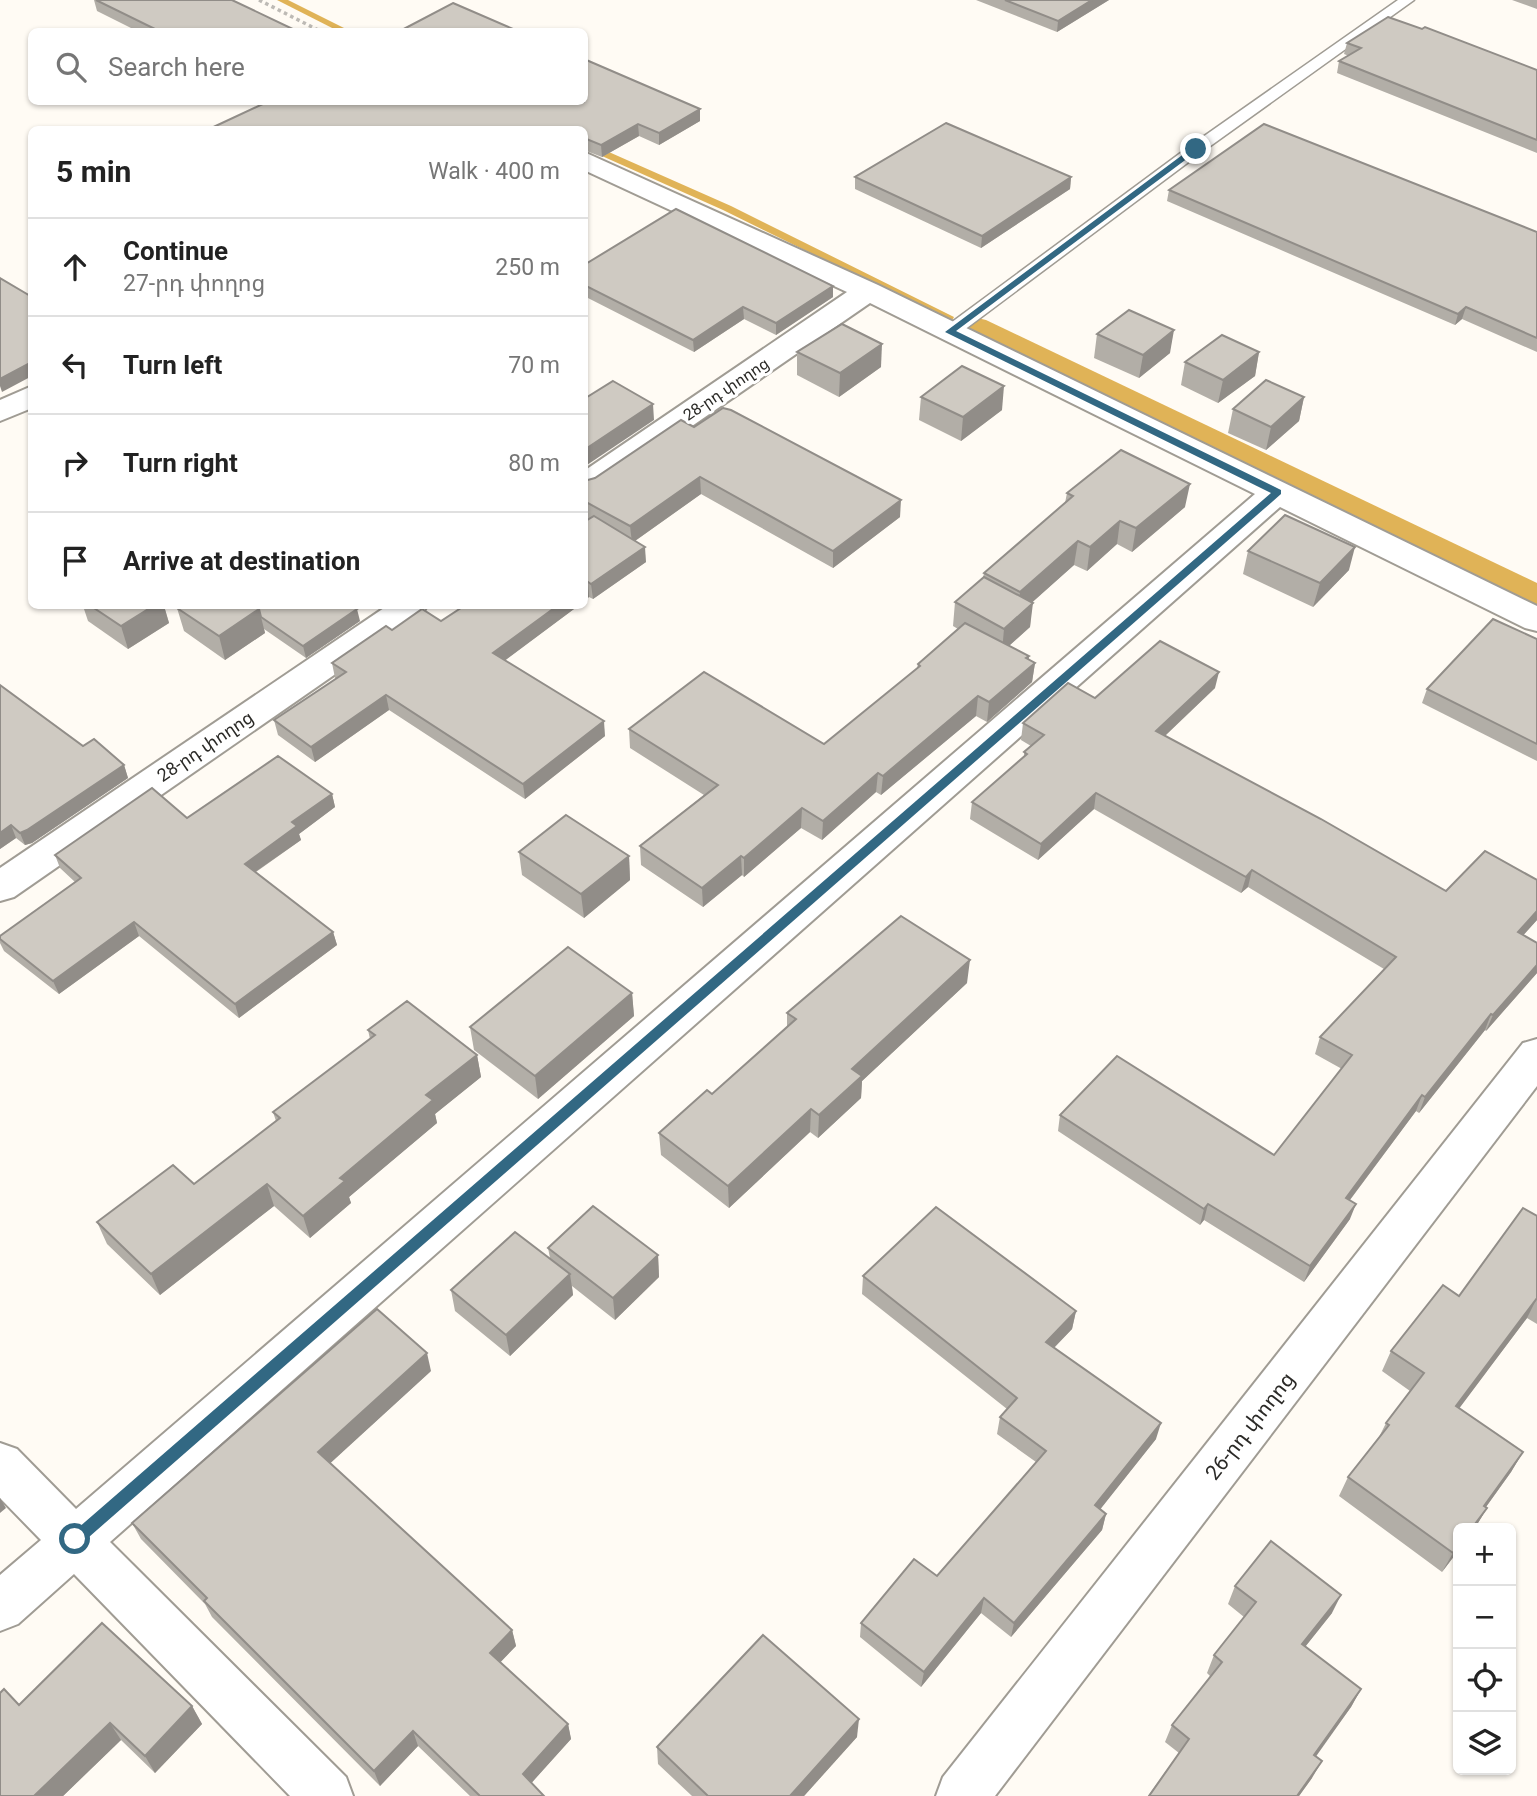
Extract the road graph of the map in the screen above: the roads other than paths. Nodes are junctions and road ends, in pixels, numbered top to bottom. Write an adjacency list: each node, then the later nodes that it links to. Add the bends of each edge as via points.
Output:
1 (1407, 0): 4 (lane)
2 (588, 162): 3 (street)
3 (868, 291): 4 (street); 7 (street, 28-րդ փողոց)
4 (950, 332): 8 (street)
5 (28, 397): 6 (street)
6 (0, 412)
7 (588, 483)
8 (1277, 492): 10 (street); 14 (street)
9 (406, 609): 11 (street, 28-րդ փողոց)
10 (1537, 620)
11 (0, 887)
12 (1537, 1055): 17 (street, 26-րդ փողոց)
13 (0, 1465): 14 (street)
14 (75, 1539): 15 (street); 16 (street)
15 (0, 1607)
16 (327, 1796)
17 (962, 1796)

